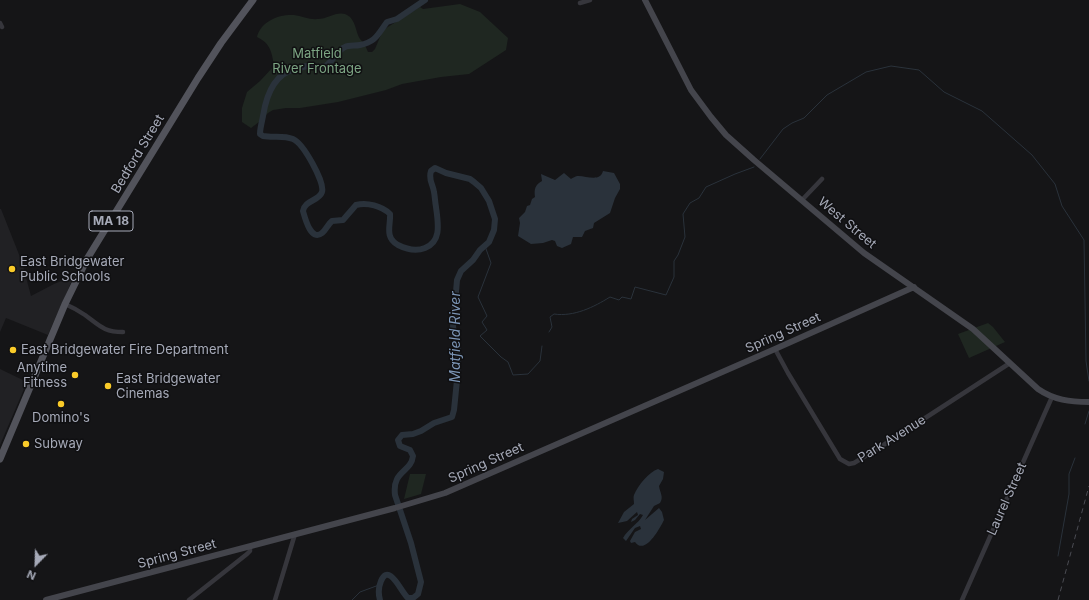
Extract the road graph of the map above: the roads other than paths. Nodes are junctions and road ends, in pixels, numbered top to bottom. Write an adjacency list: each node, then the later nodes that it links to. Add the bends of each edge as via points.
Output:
1 (253, 0): 8 (main road, Bedford Street / MA 18, via 191,90 95,246)
2 (590, 0): 4 (street)
3 (645, 0): 6 (main road, West Street, via 685,78 710,118 742,150)
4 (580, 3)
5 (822, 179): 6 (street)
6 (802, 200): 7 (main road, West Street, via 864,253)
7 (914, 287): 10 (main road, Spring Street); 11 (main road, West Street, via 972,329)
8 (65, 304): 9 (street, via 105,330); 14 (main road, Bedford Street / MA 18)
9 (123, 332)
10 (775, 349): 11 (street, Park Avenue, via 840,459 849,464 882,446); 15 (main road, Spring Street, via 451,490 395,508)
11 (1010, 363): 12 (main road, West Street, via 1033,385)
12 (1052, 397): 13 (main road, West Street, via 1070,402); 20 (street, Laurel Street)
13 (1089, 402)
14 (0, 459)
15 (295, 534): 16 (main road, Spring Street); 19 (street)
16 (250, 546): 17 (main road, Spring Street); 18 (street, via 250,551 245,556)
17 (46, 600)
18 (189, 600)
19 (275, 600)
20 (962, 600)

